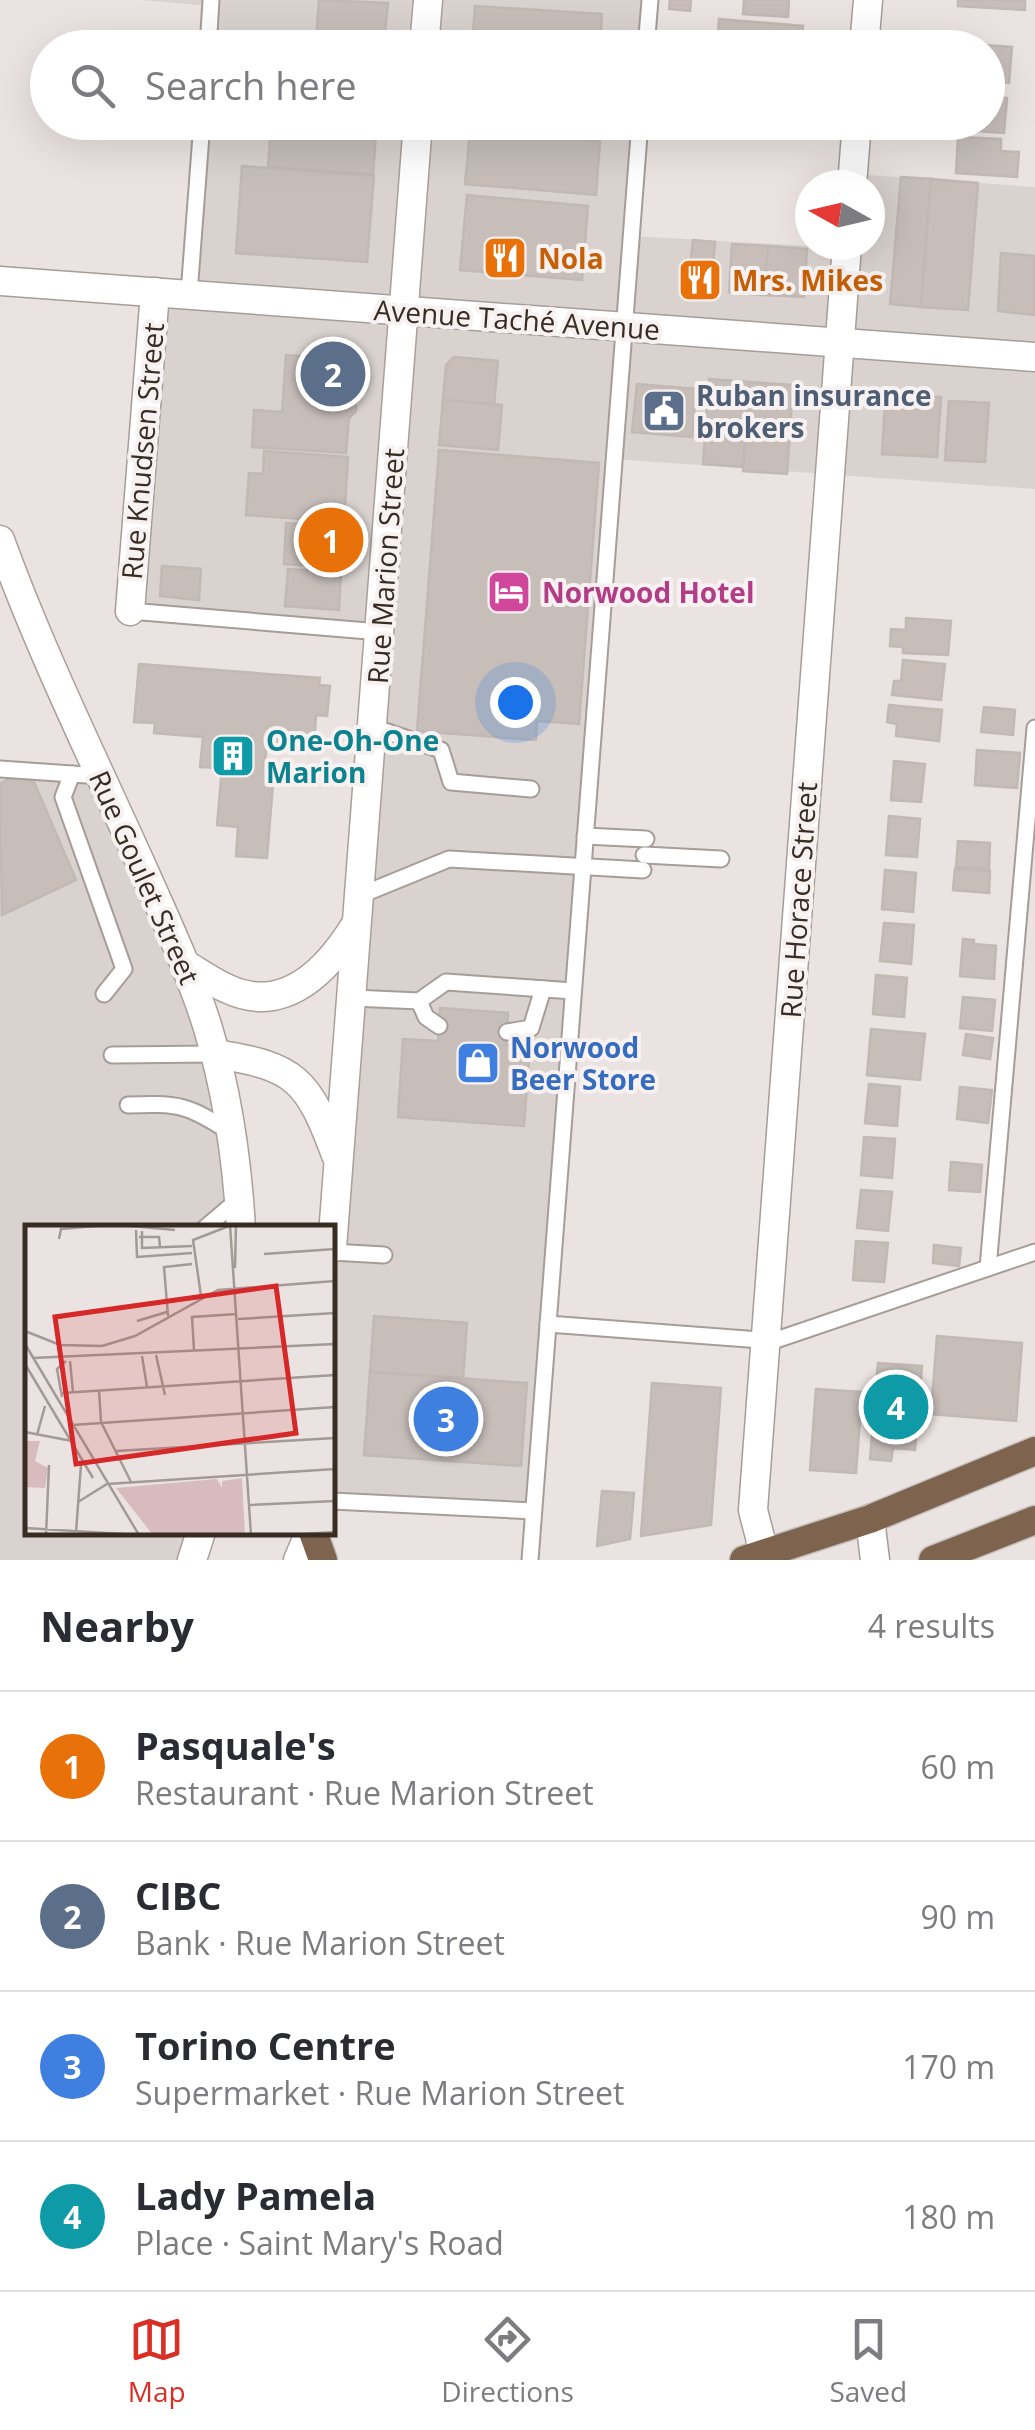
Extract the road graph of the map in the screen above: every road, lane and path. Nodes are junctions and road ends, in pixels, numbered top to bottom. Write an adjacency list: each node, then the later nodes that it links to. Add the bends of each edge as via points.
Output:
1 (211, 0): 5 (lane)
2 (428, 0): 6 (street)
3 (650, 0): 7 (lane)
4 (868, 0): 8 (street)
5 (209, 30)
6 (426, 30)
7 (648, 30)
8 (866, 30)
9 (201, 140): 17 (lane)
10 (417, 140): 18 (street, Rue Marion Street)
11 (639, 140): 19 (lane)
12 (856, 140): 13 (street)
13 (853, 170)
14 (846, 260): 20 (street, Rue Horace Street)
15 (0, 281): 16 (street, Avenue Taché Avenue)
16 (155, 292): 17 (street, Avenue Taché Avenue); 23 (street, Rue Knudsen Street)
17 (189, 294): 18 (street, Avenue Taché Avenue)
18 (404, 310): 19 (street, Avenue Taché Avenue); 24 (street, Rue Marion Street)
19 (624, 327): 20 (street, Avenue Taché Avenue); 32 (lane)
20 (839, 344): 21 (street, Avenue Taché Avenue); 59 (street, Rue Horace Street)
21 (1035, 357)
22 (0, 540): 29 (street, Rue Goulet Street)
23 (130, 611): 24 (lane)
24 (380, 632): 25 (street, Rue Marion Street)
25 (374, 726): 31 (lane, via 441,750 452,782); 36 (street, Rue Marion Street)
26 (1035, 728): 30 (lane)
27 (0, 769): 28 (lane)
28 (72, 774): 29 (lane); 40 (lane, via 63,797 124,969)
29 (102, 776): 37 (street, Rue Goulet Street)
30 (1033, 781): 57 (lane)
31 (531, 789)
32 (585, 836): 33 (lane); 35 (lane)
33 (644, 855): 34 (lane); 35 (lane)
34 (721, 859)
35 (583, 867): 36 (lane, via 450,859); 39 (lane)
36 (360, 907): 37 (street, via 328,964 281,994 229,990); 41 (street, Rue Marion Street)
37 (186, 964): 45 (street, Rue Goulet Street)
38 (544, 988): 39 (lane); 42 (lane, via 446,982); 44 (lane, via 531,1028)
39 (574, 990): 58 (lane)
40 (104, 994)
41 (353, 998): 42 (lane); 49 (street, Rue Marion Street)
42 (419, 1001): 43 (lane, via 426,1018)
43 (439, 1026)
44 (506, 1032)
45 (215, 1054): 46 (lane); 48 (street, Rue Goulet Street); 49 (street, via 260,1061 293,1078 322,1117)
46 (112, 1055)
47 (128, 1104): 48 (lane, via 196,1110)
48 (232, 1134): 50 (street, Rue Goulet Street)
49 (339, 1161): 53 (street, Rue Marion Street)
50 (239, 1199): 51 (lane); 52 (street, Rue Goulet Street)
51 (209, 1225)
52 (241, 1225)
53 (334, 1225)
54 (335, 1250): 56 (lane)
55 (1035, 1252): 57 (lane)
56 (384, 1255)
57 (988, 1268): 59 (lane)
58 (548, 1324): 59 (lane); 62 (lane)
59 (766, 1340): 68 (street, Rue Horace Street)
60 (1035, 1451): 63 (highway)
61 (335, 1501): 62 (lane)
62 (534, 1511): 72 (lane)
63 (870, 1519): 68 (highway); 73 (street)
64 (1035, 1520): 74 (highway)
65 (310, 1535): 69 (street)
66 (312, 1535): 70 (street)
67 (313, 1535): 71 (highway)
68 (754, 1557)
69 (298, 1560)
70 (308, 1560)
71 (323, 1560)
72 (530, 1560)
73 (874, 1560)
74 (933, 1560)

